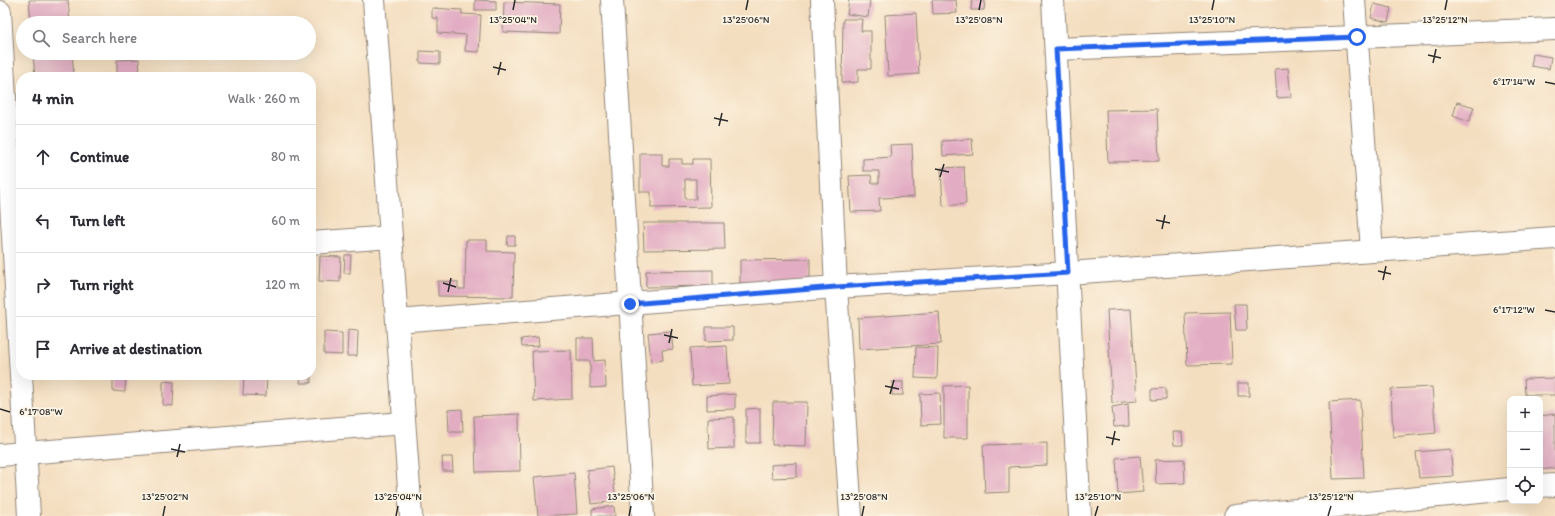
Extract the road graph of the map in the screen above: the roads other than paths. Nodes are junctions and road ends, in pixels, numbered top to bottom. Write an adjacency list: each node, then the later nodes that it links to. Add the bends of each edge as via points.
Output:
1 (374, 0): 10 (street)
2 (612, 0): 17 (street)
3 (822, 0): 16 (street)
4 (1054, 0): 9 (street)
5 (1354, 0): 8 (street)
6 (0, 12): 14 (street)
7 (1555, 29): 8 (street)
8 (1357, 37): 9 (street); 13 (street)
9 (1056, 49): 15 (street)
10 (391, 238): 12 (street); 19 (street)
11 (1555, 238): 13 (street)
12 (316, 243)
13 (1372, 251): 15 (street)
14 (12, 257): 18 (street)
15 (1068, 273): 16 (street); 31 (street)
16 (836, 287): 17 (street); 30 (street)
17 (630, 304): 19 (street); 29 (street)
18 (16, 309)
19 (397, 321): 21 (street)
20 (21, 380): 22 (street)
21 (404, 423): 22 (street); 28 (street)
22 (26, 454): 23 (street); 27 (street)
23 (0, 455)
24 (1555, 485): 25 (street)
25 (1543, 486)
26 (1507, 489): 32 (street)
27 (29, 516)
28 (411, 516)
29 (643, 516)
30 (851, 516)
31 (1080, 516)
32 (1235, 516)

